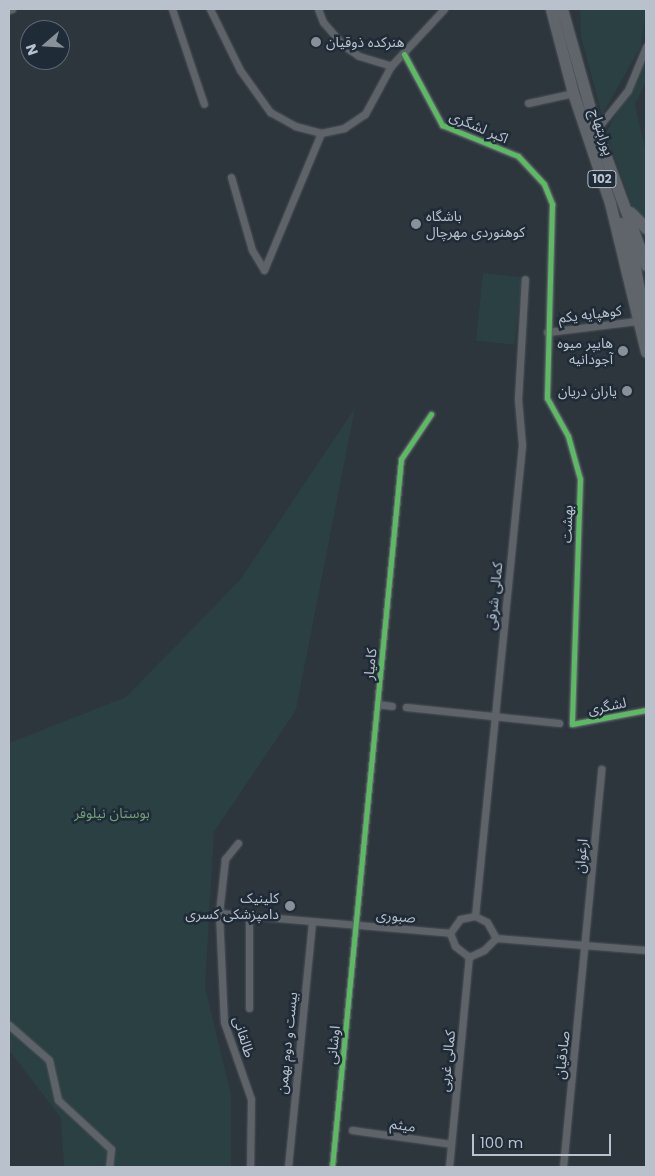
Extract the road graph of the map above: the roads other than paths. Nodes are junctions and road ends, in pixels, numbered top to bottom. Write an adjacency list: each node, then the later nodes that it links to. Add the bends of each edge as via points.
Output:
1 (172, 9): 12 (street)
2 (210, 9): 14 (street, via 240,70 270,112 295,126)
3 (318, 9): 9 (street, via 324,22 343,44 359,56)
4 (444, 9): 8 (street)
5 (550, 9): 10 (main road, پورابتهاج / 102)
6 (562, 9): 13 (main road, پورابتهاج / 102)
7 (646, 47): 13 (street, via 628,90)
8 (404, 54): 9 (street); 24 (street, اکبر لشگری, via 442,124 518,156 544,184 552,204)
9 (391, 66): 14 (street, via 365,114 344,128)
10 (573, 93): 11 (street); 16 (main road, پورابتهاج / 102)
11 (528, 103)
12 (204, 104)
13 (596, 130): 17 (main road, پورابتهاج / 102)
14 (321, 133): 15 (street, via 264,270 252,250)
15 (231, 176)
16 (610, 204): 20 (main road); 23 (main road, پورابتهاج / 102)
17 (624, 206): 18 (main road); 19 (main road, پورابتهاج / 102)
18 (646, 228)
19 (644, 245): 21 (main road, پورابتهاج / 102)
20 (633, 257): 21 (main road); 23 (main road)
21 (646, 262)
22 (525, 279): 31 (street, کمالی شرقی, via 518,399 522,445)
23 (641, 324): 24 (street, کوهپایه یکم); 25 (main road, پورابتهاج / 102)
24 (547, 332): 33 (street, بهشت, via 547,398 568,436 580,480)
25 (646, 352)
26 (431, 414): 27 (street, کامیار, via 401,459)
27 (377, 704): 28 (street); 40 (street, کامیار)
28 (392, 706)
29 (406, 708): 31 (street)
30 (646, 710): 33 (street, لشگری)
31 (496, 718): 32 (street); 38 (street, کمالی شرقی)
32 (559, 723)
33 (572, 724)
34 (601, 769): 43 (street, ارغوان)
35 (238, 843): 36 (street, طالقانی, via 225,859)
36 (219, 913): 37 (street, صبوری); 51 (street, طالقانی, via 224,1022 251,1099)
37 (249, 915): 39 (street, صبوری); 46 (street)
38 (475, 916): 41 (street, via 460,919); 42 (street, via 486,922)
39 (312, 921): 40 (street, صبوری); 52 (street, بیست و دوم بهمن)
40 (356, 925): 41 (street, صبوری); 53 (street, اوشانی)
41 (450, 933): 45 (street, via 455,946)
42 (496, 938): 43 (street); 45 (street, via 484,950)
43 (586, 945): 44 (street); 55 (street, صادقیان)
44 (646, 950)
45 (469, 957): 49 (street, کمالی غربی)
46 (249, 1008)
47 (9, 1025): 50 (street, via 49,1060 58,1100 111,1149)
48 (352, 1130): 49 (street, میثم)
49 (451, 1144): 54 (street, کمالی غربی)
50 (109, 1167)
51 (250, 1167)
52 (288, 1167)
53 (332, 1167)
54 (449, 1167)
55 (563, 1167)

